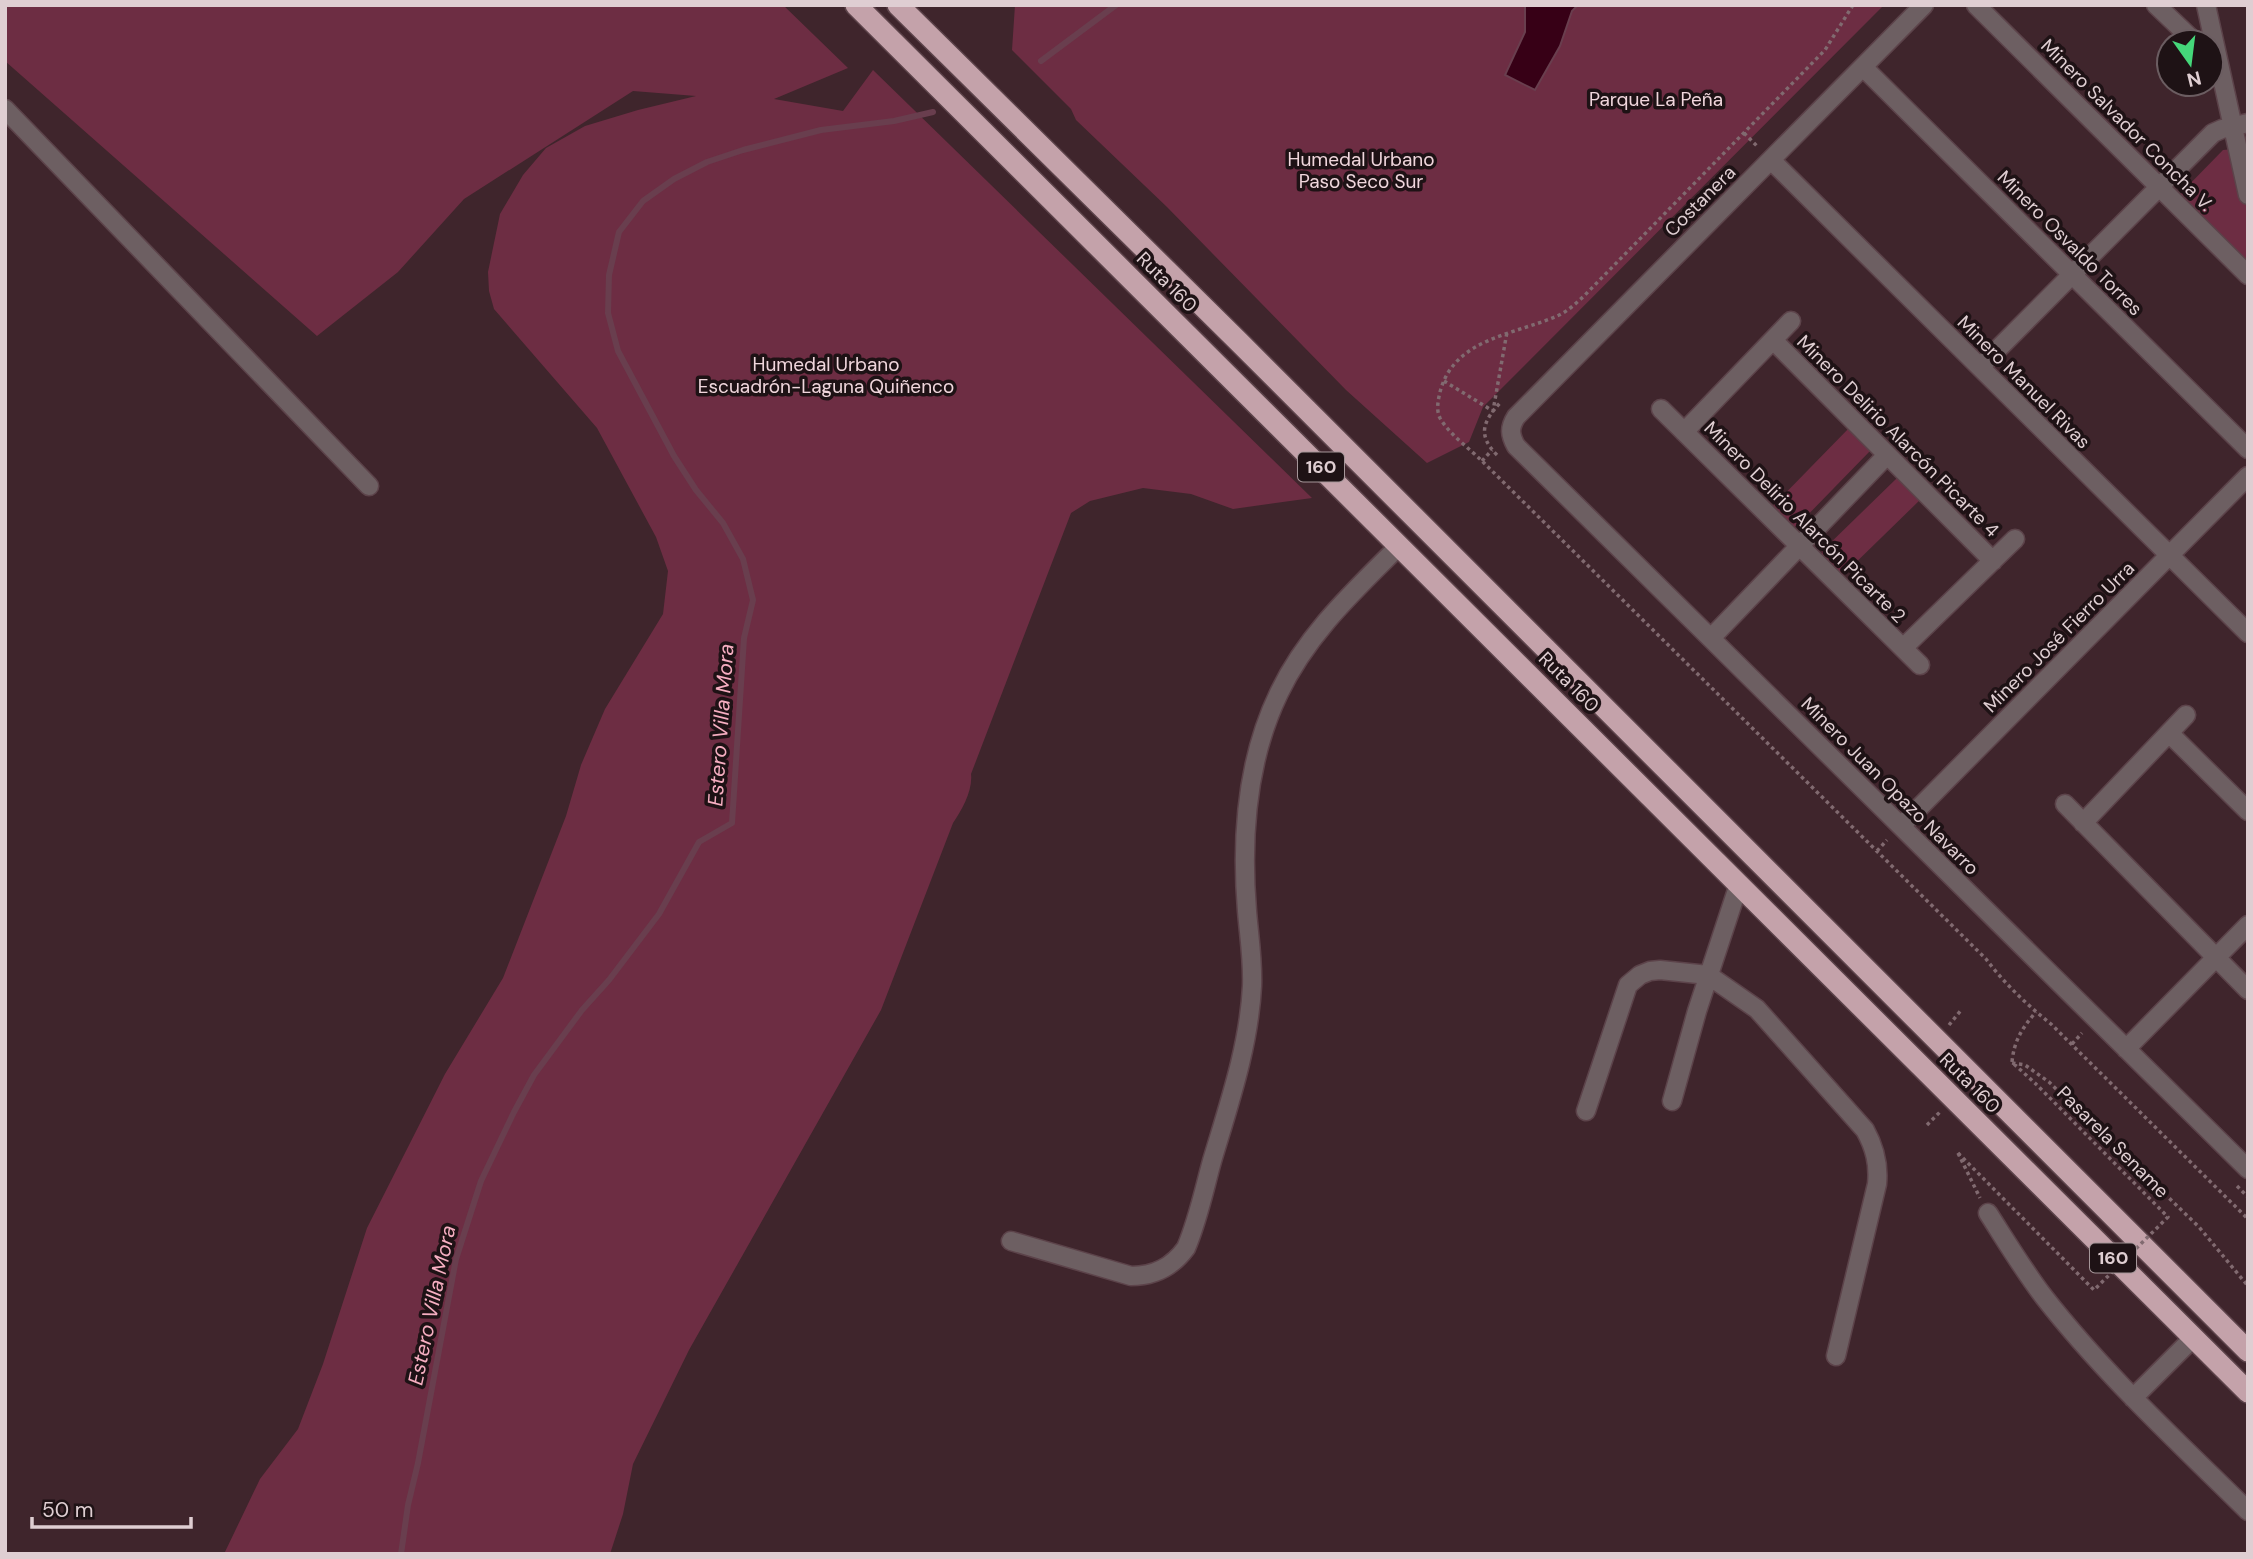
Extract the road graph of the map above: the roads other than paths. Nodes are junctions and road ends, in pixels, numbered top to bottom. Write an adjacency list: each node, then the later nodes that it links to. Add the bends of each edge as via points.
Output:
1 (856, 5): 29 (highway, Ruta 160 / 160)
2 (898, 5): 55 (highway, Ruta 160 / 160)
3 (1924, 5): 9 (street, Costanera)
4 (1976, 5): 14 (street, Minero Salvador Concha V.)
5 (2156, 5): 7 (street)
6 (2206, 5): 8 (street)
7 (2180, 28)
8 (2210, 28)
9 (1863, 67): 13 (street, Costanera); 16 (street, Minero Osvaldo Torres)
10 (2225, 87): 12 (street)
11 (5, 109): 27 (street)
12 (2240, 125): 14 (street, via 2213,133); 15 (street)
13 (1771, 160): 20 (street, Minero Manuel Rivas); 22 (street, Costanera, via 1516,417)
14 (2159, 187): 16 (street); 17 (street, Minero Salvador Concha V.)
15 (2248, 195)
16 (2072, 274): 20 (street); 24 (street, Minero Osvaldo Torres)
17 (2248, 275)
18 (1791, 321): 19 (street)
19 (1773, 340): 23 (street); 25 (street, Minero Delirio Alarcón Picarte 4)
20 (1979, 367): 31 (street, Minero Manuel Rivas)
21 (1661, 409): 23 (street, Minero Delirio Alarcón Picarte 2)
22 (1510, 430): 34 (street, Minero Juan Opazo Navarro, via 1516,446)
23 (1684, 432): 30 (street, Minero Delirio Alarcón Picarte 2)
24 (2248, 449)
25 (1887, 454): 30 (street); 32 (street, Minero Delirio Alarcón Picarte 4)
26 (2248, 476): 31 (street, Minero José Fierro Urra)
27 (369, 486)
28 (2015, 539): 32 (street)
29 (1399, 546): 43 (highway, Ruta 160 / 160); 53 (street, via 1306,646 1267,721 1252,778 1245,837 1249,1015 1186,1248 1163,1269 1131,1276)
30 (1800, 546): 34 (street); 35 (street, Minero Delirio Alarcón Picarte 2)
31 (2169, 555): 33 (street, Minero Manuel Rivas); 42 (street, Minero José Fierro Urra)
32 (1993, 561): 35 (street)
33 (2248, 633)
34 (1710, 638): 42 (street, Minero Juan Opazo Navarro)
35 (1903, 648): 36 (street, Minero Delirio Alarcón Picarte 2)
36 (1920, 665)
37 (2186, 715): 38 (street)
38 (2169, 733): 40 (street); 41 (street)
39 (2065, 804): 41 (street)
40 (2248, 811)
41 (2083, 823): 45 (street)
42 (1901, 826): 48 (street, Minero Juan Opazo Navarro)
43 (1739, 884): 46 (street); 54 (highway, Ruta 160 / 160)
44 (2248, 925): 45 (street)
45 (2216, 957): 47 (street); 48 (street)
46 (1709, 975): 49 (street); 50 (street, via 1650,971 1628,985); 56 (street, via 1756,1009 1865,1130 1875,1151 1877,1185)
47 (2248, 990)
48 (2126, 1049): 51 (street, Minero Juan Opazo Navarro)
49 (1672, 1101)
50 (1586, 1111)
51 (2248, 1169)
52 (1988, 1213): 58 (street, via 2044,1297)
53 (1011, 1241)
54 (2193, 1338): 57 (highway, Ruta 160 / 160); 58 (street)
55 (2248, 1351)
56 (1836, 1356)
57 (2248, 1392)
58 (2133, 1398): 59 (street)
59 (2248, 1511)

